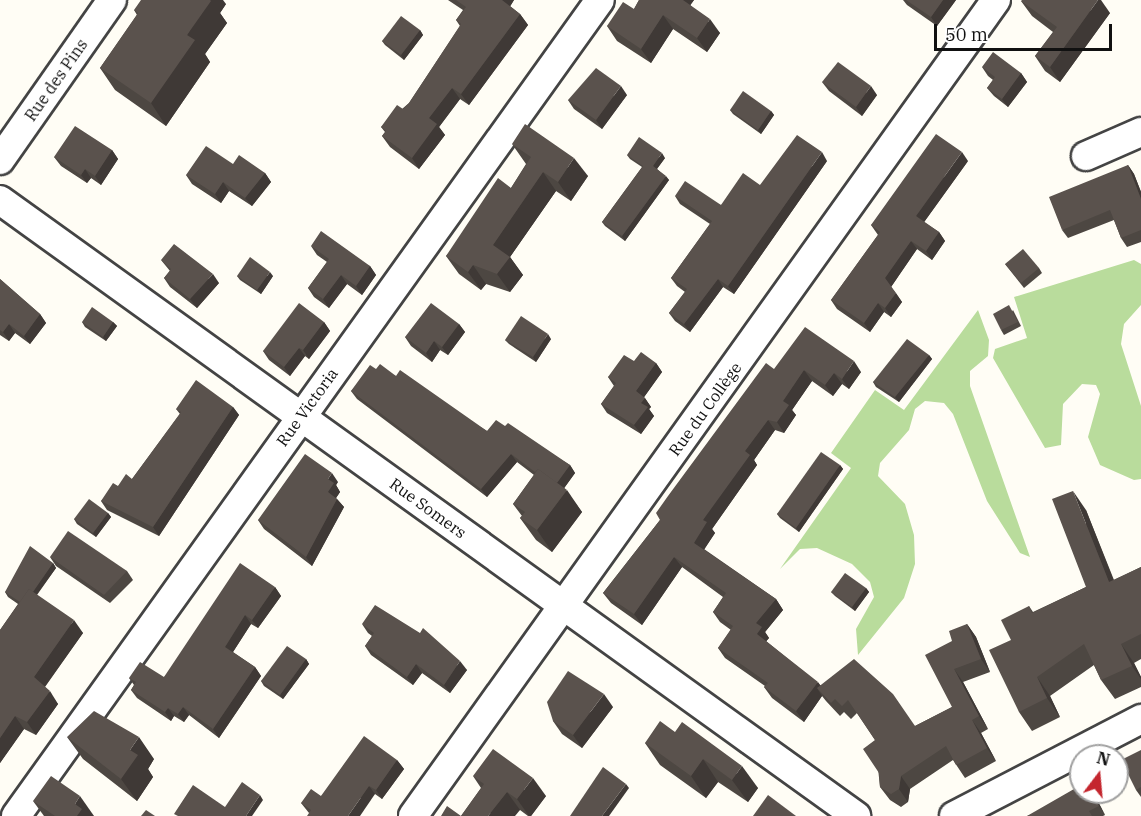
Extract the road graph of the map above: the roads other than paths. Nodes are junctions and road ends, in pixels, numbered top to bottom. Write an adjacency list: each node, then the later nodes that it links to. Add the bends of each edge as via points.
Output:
1 (112, 0): 6 (street, Rue des Pins)
2 (600, 0): 8 (street, Rue Victoria)
3 (996, 0): 9 (street, Rue du Collège)
4 (1141, 132): 5 (street)
5 (1086, 156)
6 (0, 160)
7 (0, 200): 8 (street, Rue Somers)
8 (300, 416): 9 (street, Rue Somers); 11 (street, Rue Victoria)
9 (563, 604): 12 (street, Rue du Collège); 13 (street, Rue Somers)
10 (1141, 719): 14 (street)
11 (16, 816)
12 (413, 816)
13 (856, 816)
14 (954, 816)

